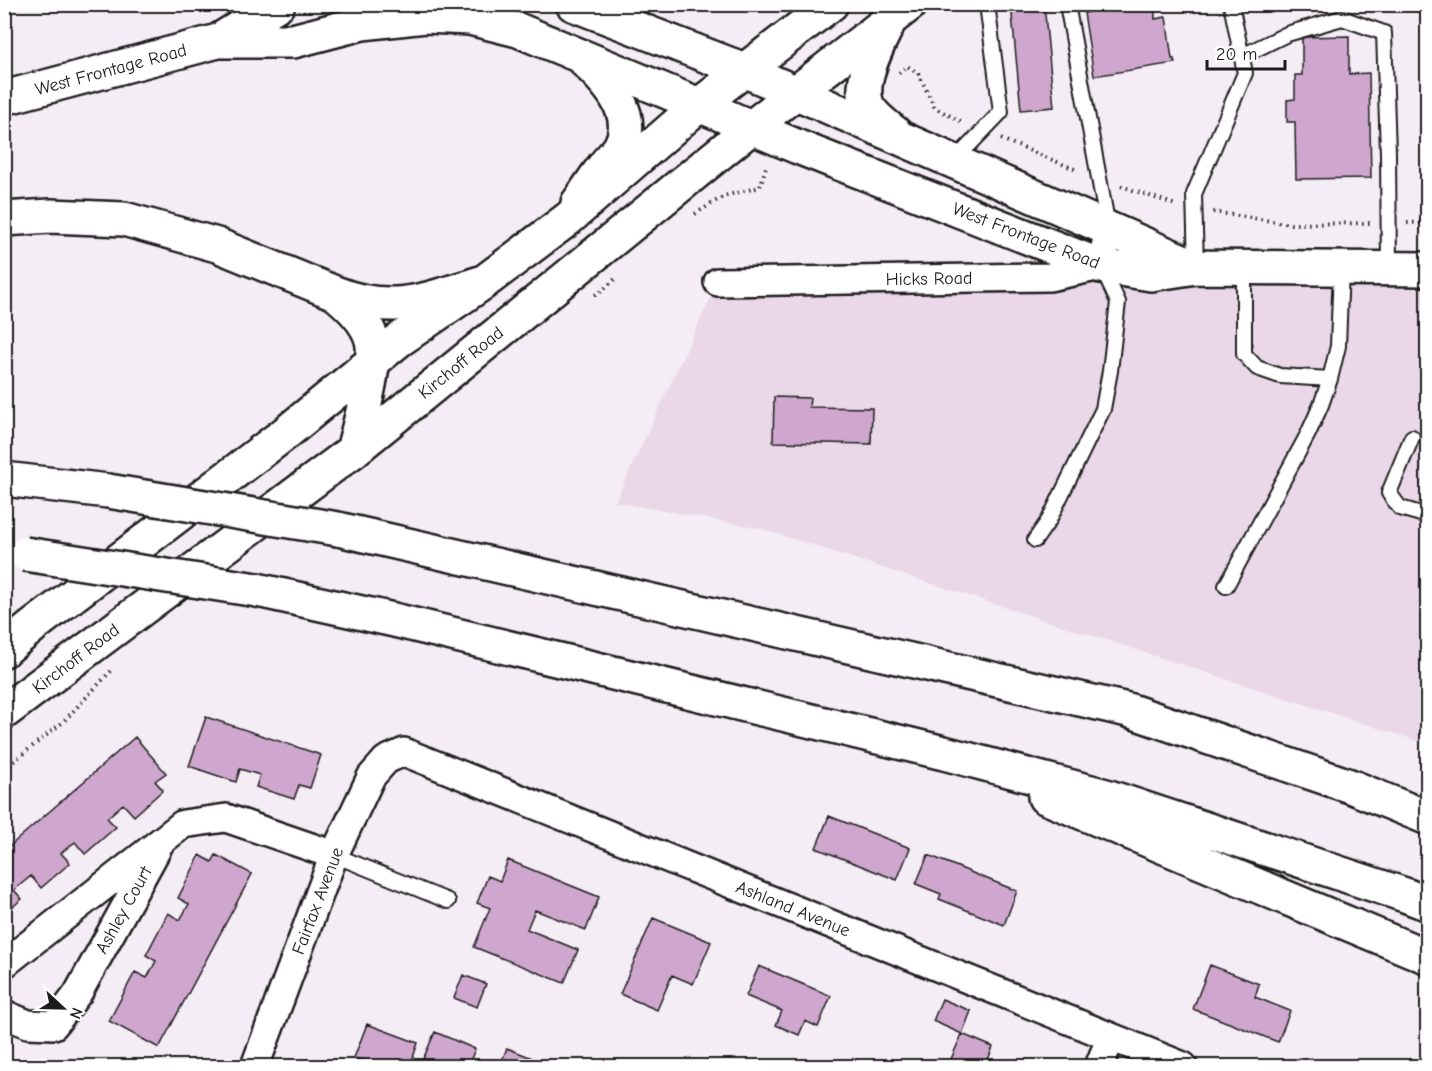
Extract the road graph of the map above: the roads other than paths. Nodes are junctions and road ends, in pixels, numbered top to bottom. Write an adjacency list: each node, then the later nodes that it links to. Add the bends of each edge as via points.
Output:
1 (278, 4): 8 (main road, West Frontage Road)
2 (573, 4): 11 (main road, West Frontage Road)
3 (831, 4): 11 (main road)
4 (987, 4): 17 (lane, via 1001,112)
5 (1067, 4): 20 (lane)
6 (1231, 4): 10 (lane)
7 (900, 13): 12 (main road, Kirchoff Road); 16 (main road, via 869,66 866,91 868,106)
8 (218, 41): 9 (main road, West Frontage Road, via 293,41 362,23 424,15 470,18 518,30); 13 (main road, West Frontage Road)
9 (580, 56): 14 (main road, West Frontage Road); 19 (main road, via 608,83 621,104 625,130 620,147)
10 (1242, 56): 22 (lane, via 1245,73 1194,194); 25 (lane, via 1287,34 1342,18 1384,33)
11 (744, 70): 12 (main road, West Frontage Road); 14 (main road)
12 (796, 93): 15 (main road, Kirchoff Road); 16 (main road, West Frontage Road)
13 (4, 98)
14 (699, 105): 15 (main road, West Frontage Road); 19 (main road)
15 (753, 126): 21 (main road, West Frontage Road); 33 (main road, Kirchoff Road)
16 (901, 139): 17 (main road, West Frontage Road)
17 (954, 161): 20 (main road, West Frontage Road)
18 (4, 219): 29 (main road, via 124,219 218,245)
19 (568, 219): 27 (main road)
20 (1108, 229): 21 (street); 22 (main road, West Frontage Road)
21 (1101, 266): 22 (main road, West Frontage Road, via 1150,274); 28 (street, Hicks Road, via 1049,277); 36 (lane, via 1118,302 1103,409 1049,520)
22 (1196, 267): 23 (main road)
23 (1244, 267): 24 (main road); 31 (lane, via 1244,354 1257,368 1280,376)
24 (1341, 268): 25 (main road); 31 (lane, via 1338,346)
25 (1389, 269): 26 (main road)
26 (1428, 269)
27 (484, 282): 29 (main road, via 404,304 374,305); 30 (main road)
28 (717, 282)
29 (335, 293): 30 (main road, via 370,333)
30 (373, 362): 33 (main road); 39 (main road)
31 (1330, 380): 38 (lane, via 1308,434)
32 (1412, 437): 35 (lane, via 1389,493 1400,508)
33 (353, 451): 40 (main road, Kirchoff Road)
34 (4, 478): 43 (main road, bridge, via 338,529 1128,710)
35 (1428, 516)
36 (1035, 540)
37 (15, 553): 42 (main road, bridge, via 257,590)
38 (1226, 586)
39 (4, 650)
40 (4, 712)
41 (404, 752): 47 (street, Fairfax Avenue, via 386,760 371,777); 53 (street, Ashland Avenue)
42 (944, 753): 49 (main road, via 1106,796); 50 (main road)
43 (1350, 786): 44 (main road); 45 (main road)
44 (1428, 806)
45 (1428, 818)
46 (162, 840): 47 (street, Ashley Court, via 183,824 226,818); 51 (street, Ashley Court); 52 (street, Ashley Court, via 78,993 54,1025 28,1024)
47 (334, 855): 48 (lane); 54 (street, Fairfax Avenue)
48 (448, 901)
49 (1428, 904)
50 (1428, 957)
51 (4, 964)
52 (4, 1013)
53 (1111, 1037): 55 (street); 56 (street, Ashland Avenue)
54 (255, 1066)
55 (1099, 1066)
56 (1183, 1066)

